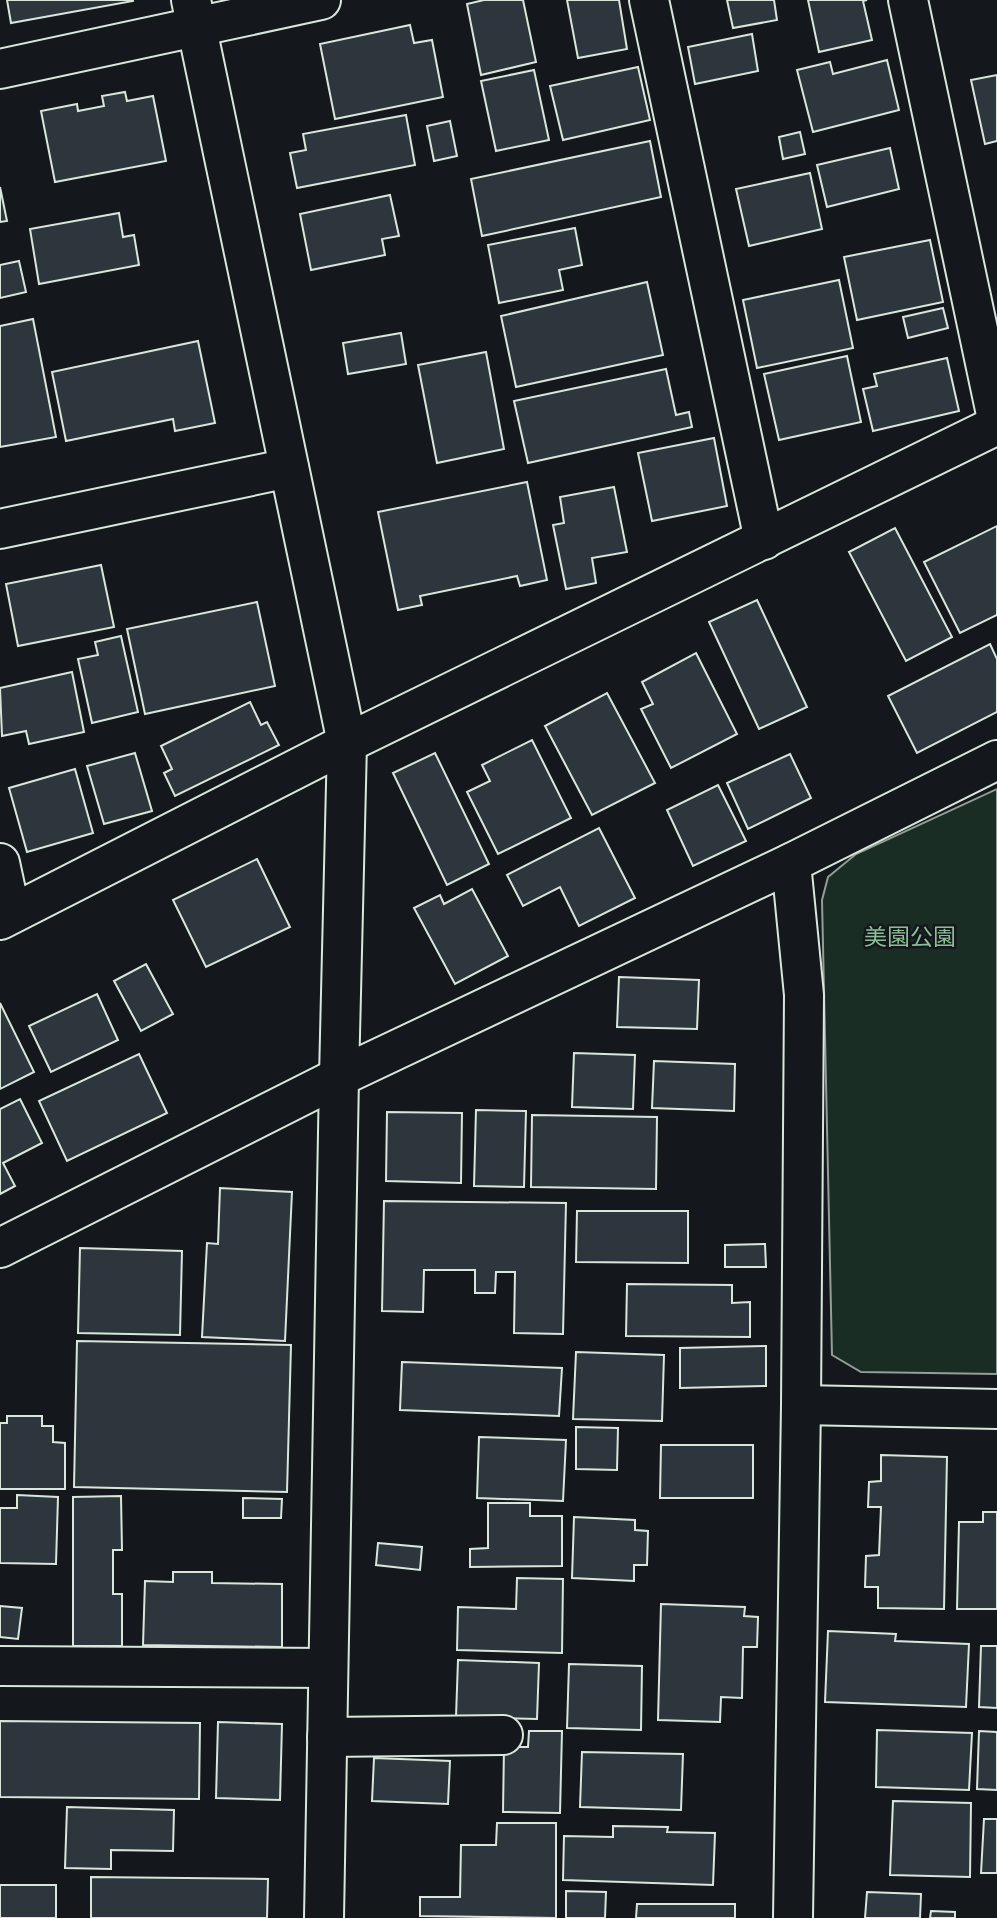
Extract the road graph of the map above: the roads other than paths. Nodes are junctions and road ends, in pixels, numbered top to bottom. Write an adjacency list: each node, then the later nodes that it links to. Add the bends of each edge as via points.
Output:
1 (321, 0): 4 (street)
2 (649, 0): 10 (street)
3 (908, 0): 6 (street)
4 (194, 13): 5 (street); 8 (street)
5 (0, 69)
6 (997, 419)
7 (997, 425): 10 (street)
8 (289, 468): 9 (street); 11 (street)
9 (0, 529)
10 (764, 540): 11 (street)
11 (347, 743): 15 (street); 16 (street)
12 (997, 760): 14 (street)
13 (0, 863): 15 (street)
14 (791, 863): 16 (street); 18 (street, via 804,995)
15 (6, 917)
16 (339, 1077): 17 (street); 21 (street)
17 (0, 1248)
18 (801, 1405): 19 (street); 25 (street)
19 (997, 1409)
20 (0, 1666): 21 (street)
21 (328, 1668): 23 (street)
22 (503, 1735): 23 (street)
23 (327, 1737): 24 (street)
24 (324, 1918)
25 (793, 1918)

